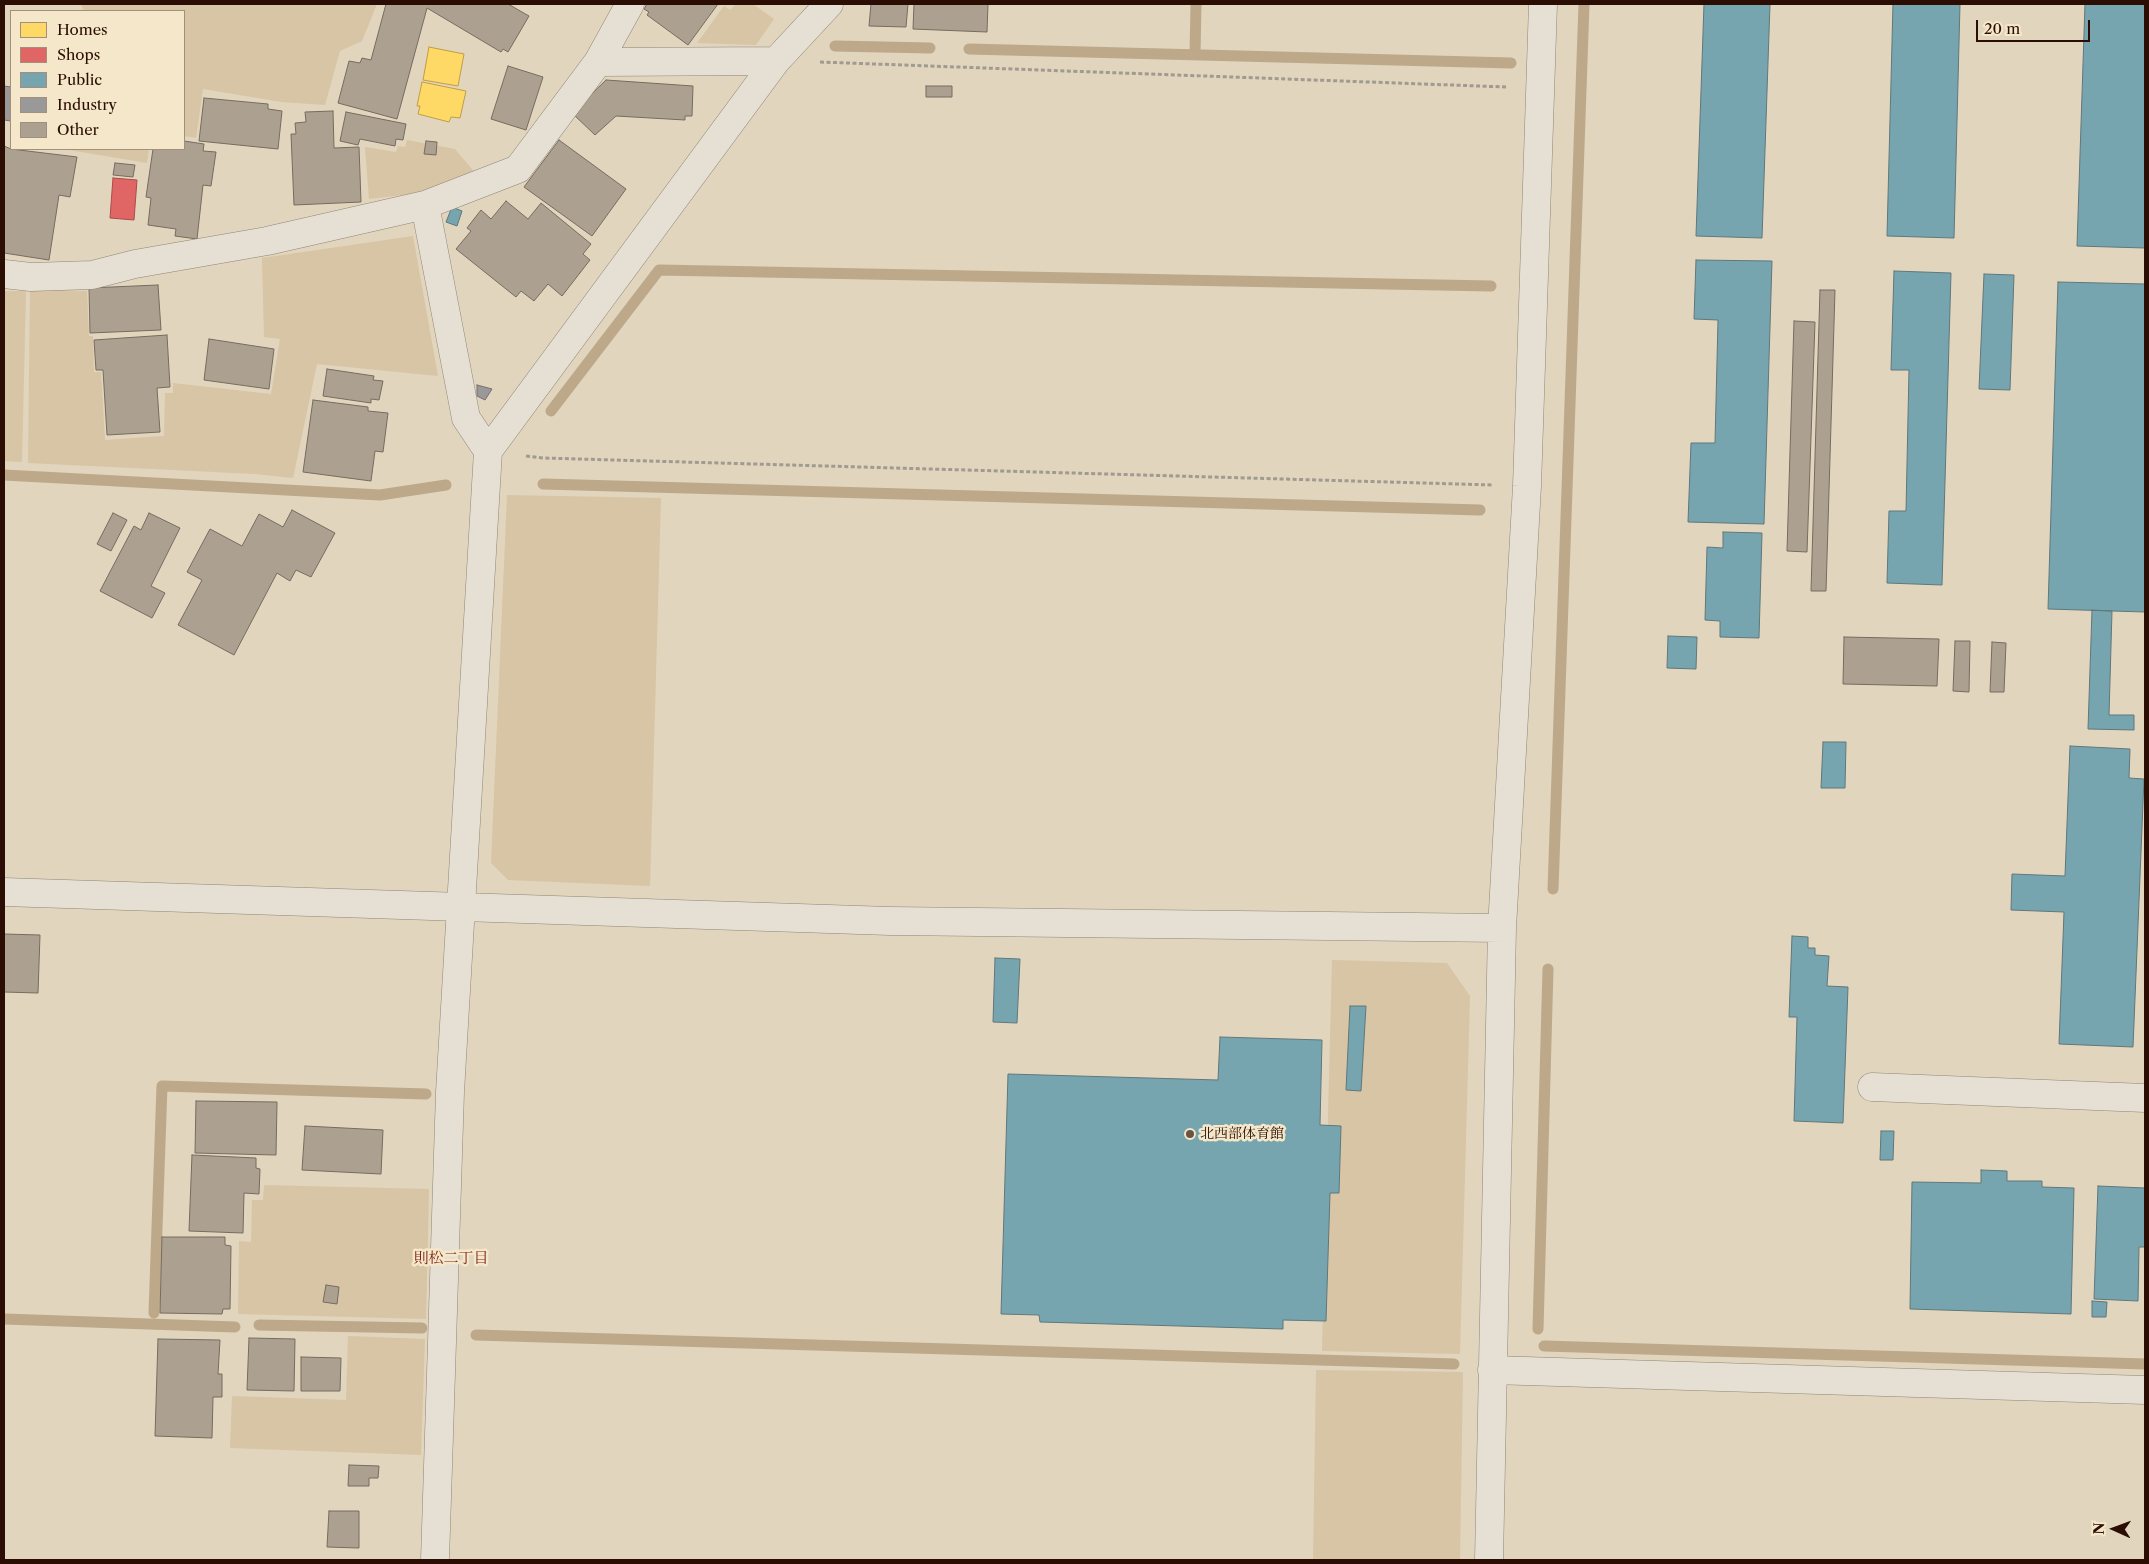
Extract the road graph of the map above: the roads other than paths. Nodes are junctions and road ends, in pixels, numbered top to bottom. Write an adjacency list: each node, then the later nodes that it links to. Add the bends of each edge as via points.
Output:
1 (630, 4): 5 (street)
2 (829, 4): 4 (street)
3 (1543, 4): 11 (street, via 1527,486)
4 (776, 60): 5 (street); 8 (street)
5 (598, 62): 6 (street, via 518,169)
6 (425, 204): 7 (street, via 268,241 135,264 92,275 31,277); 8 (street, via 466,418)
7 (4, 274)
8 (488, 451): 10 (street)
9 (4, 892): 10 (street)
10 (460, 906): 11 (street, via 890,921); 16 (street, via 450,1092)
11 (1502, 928): 14 (street)
12 (1872, 1087): 13 (street)
13 (2145, 1098)
14 (1492, 1370): 15 (street); 17 (street)
15 (2145, 1390)
16 (435, 1560)
17 (1489, 1560)

